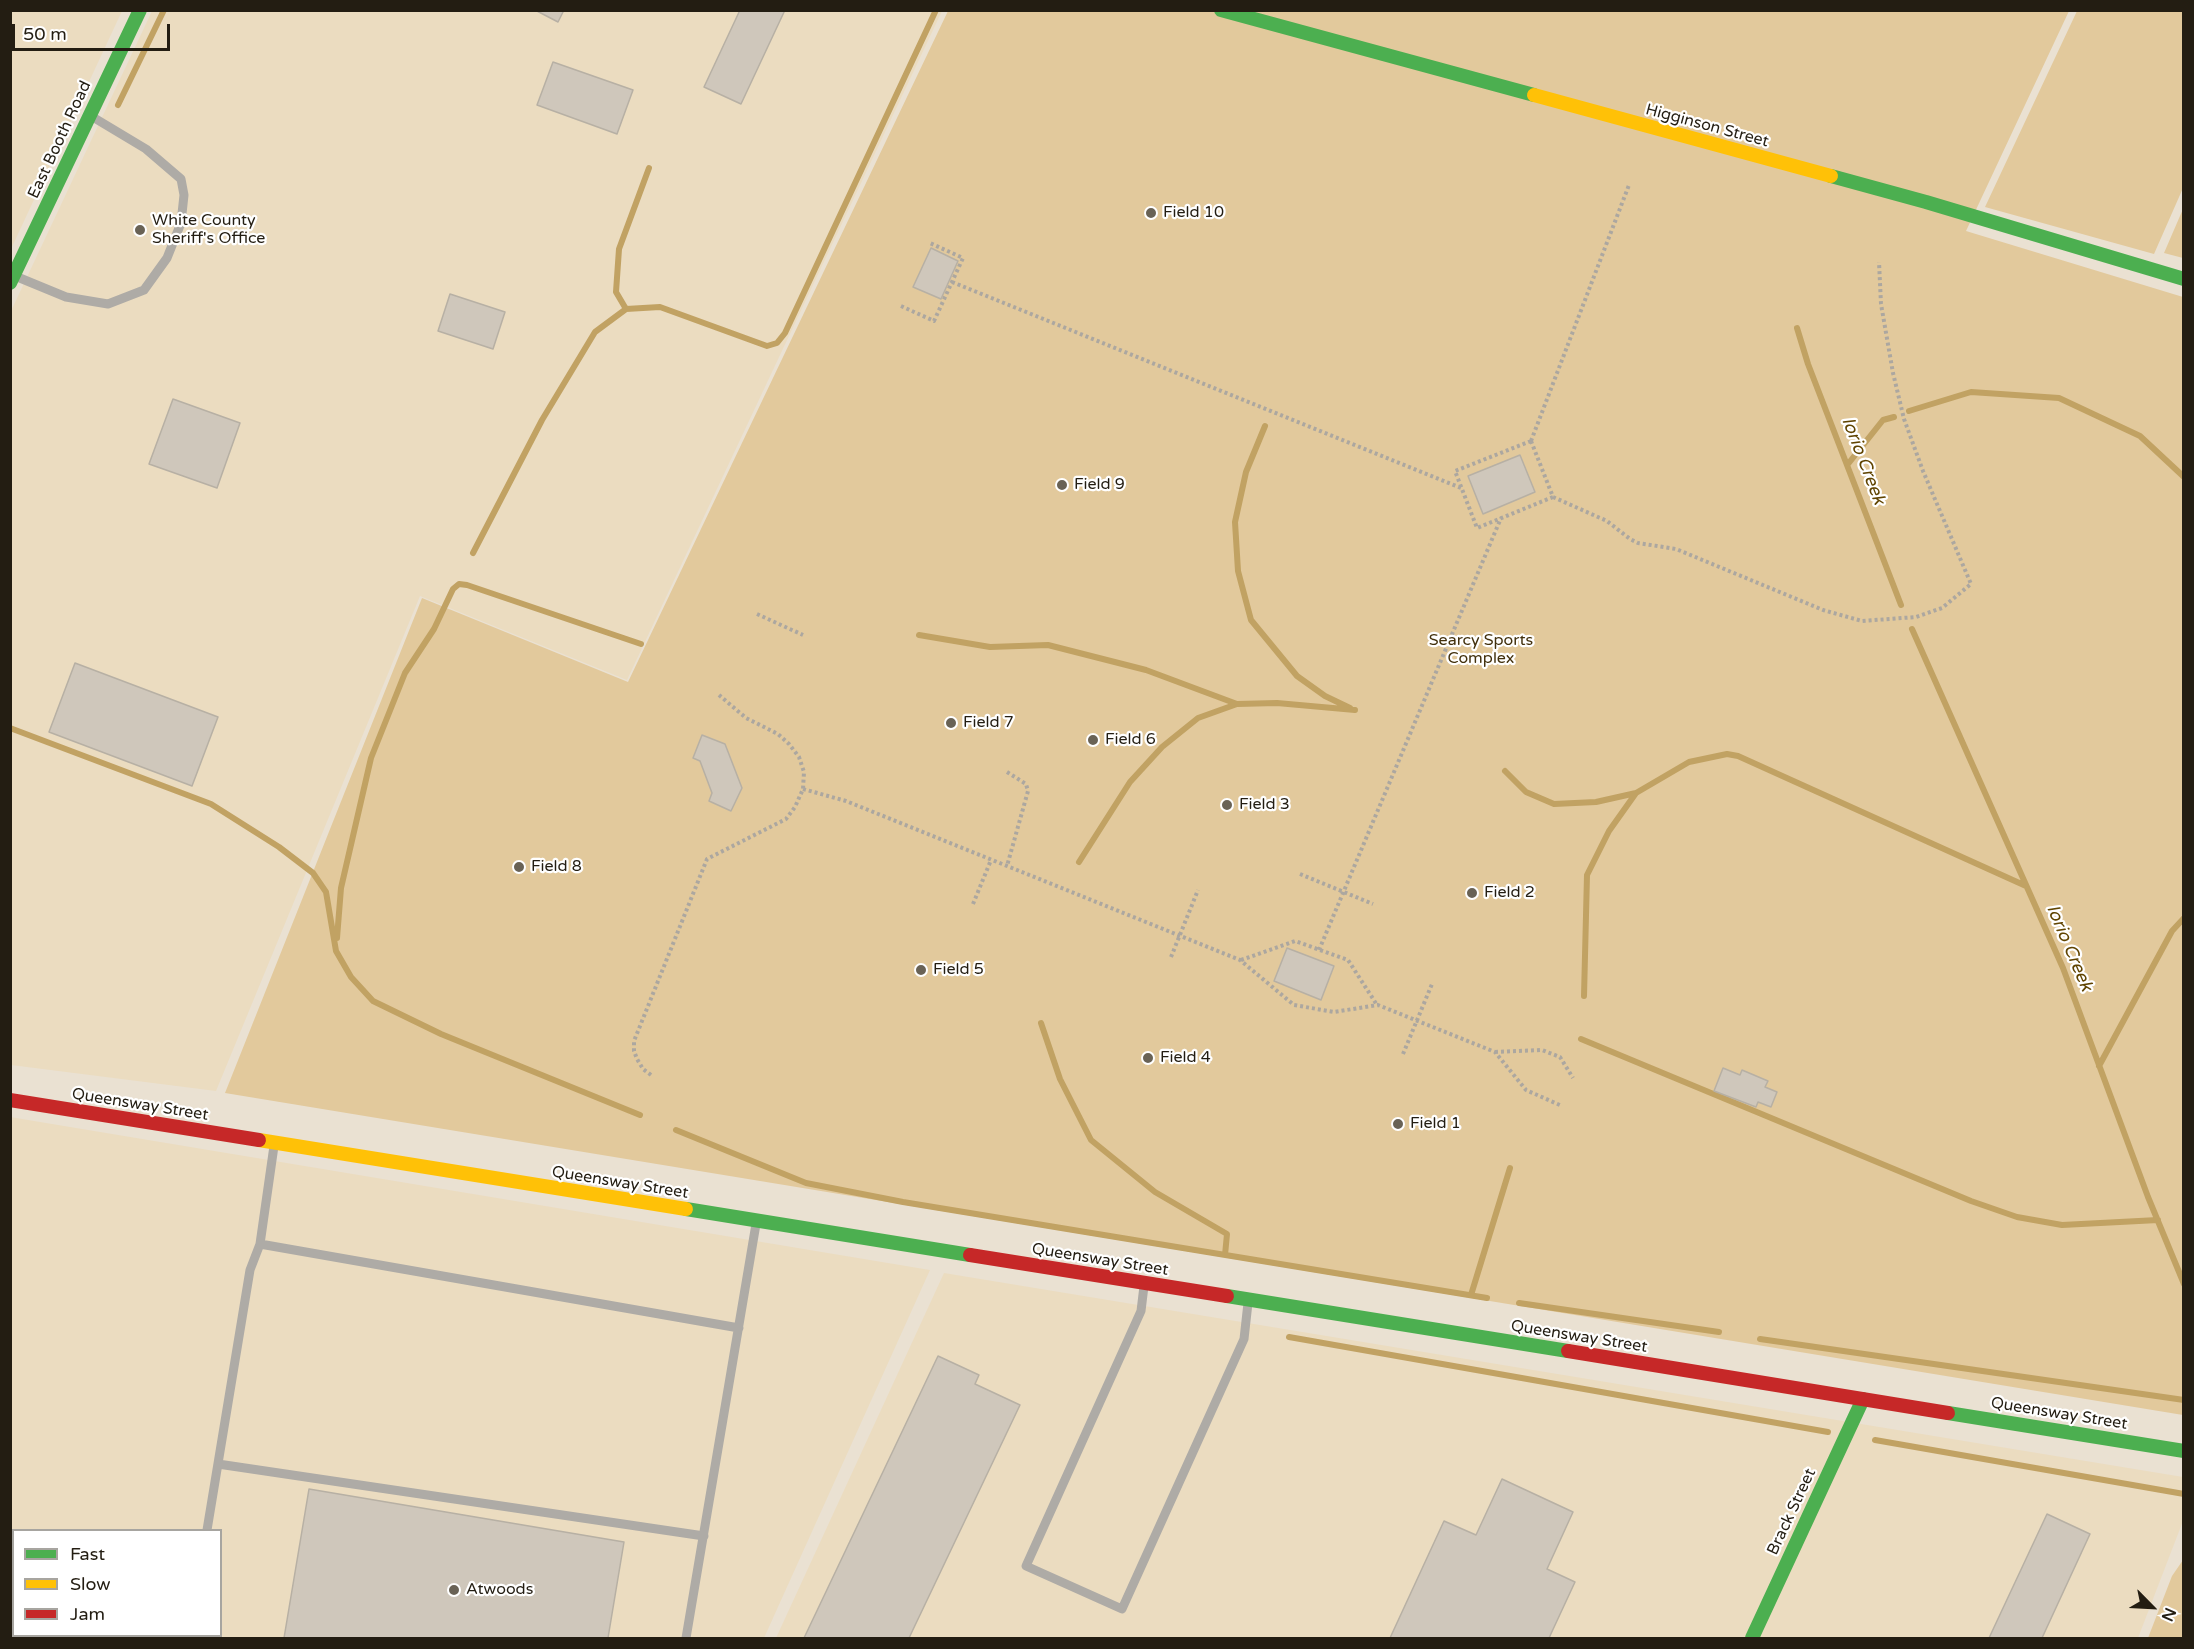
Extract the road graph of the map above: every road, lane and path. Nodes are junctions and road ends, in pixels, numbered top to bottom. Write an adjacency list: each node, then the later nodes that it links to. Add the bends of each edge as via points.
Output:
1 (140, 10): 3 (street, East Booth Road)
2 (1221, 10): 8 (street, Higginson Street, via 1926,202)
3 (90, 116): 7 (street, East Booth Road); 7 (lane, via 146,149 181,179 184,195 180,223 167,258 144,290 108,304 66,297)
4 (1629, 186): 11 (path)
5 (930, 243): 9 (path, via 963,258)
6 (1879, 262): 13 (path, via 1881,304 1904,419 1971,584 1942,608 1916,617 1862,621 1823,610 1676,549 1638,543 1606,521)
7 (12, 277)
8 (2184, 279)
9 (952, 282): 10 (path, via 934,321); 12 (path)
10 (901, 306)
11 (1531, 441): 12 (path, via 1455,471); 13 (path)
12 (1461, 488): 14 (path, via 1477,528)
13 (1553, 497): 14 (path)
14 (1501, 518): 24 (path)
15 (757, 614): 16 (path)
16 (803, 635)
17 (719, 695): 19 (path, via 746,718 789,744 804,772)
18 (1007, 772): 21 (path, via 1026,784 1028,791)
19 (802, 789): 20 (path, via 846,801); 36 (path, via 786,819 707,859 634,1041 637,1059)
20 (991, 860): 21 (path); 25 (path)
21 (1007, 866): 27 (path)
22 (1300, 874): 24 (path)
23 (1198, 890): 27 (path)
24 (1344, 892): 26 (path); 28 (path)
25 (973, 903)
26 (1373, 904)
27 (1179, 935): 29 (path); 30 (path)
28 (1319, 950): 30 (path, via 1295,941); 32 (path, via 1347,960)
29 (1171, 957)
30 (1240, 960): 32 (path, via 1294,1005 1334,1012)
31 (1432, 984): 33 (path)
32 (1378, 1005): 33 (path)
33 (1417, 1021): 34 (path); 35 (path)
34 (1495, 1052): 37 (path, via 1542,1050 1560,1057); 39 (path, via 1526,1090)
35 (1403, 1054)
36 (651, 1075)
37 (1573, 1078)
38 (10, 1100): 40 (street, Queensway Street)
39 (1562, 1106)
40 (275, 1144): 41 (street, Queensway Street); 42 (lane)
41 (757, 1222): 43 (street, Queensway Street); 45 (lane)
42 (260, 1244): 45 (lane); 48 (lane, via 250,1270)
43 (1144, 1284): 44 (street, Queensway Street); 44 (lane, via 1141,1311 1026,1566 1122,1609 1244,1339)
44 (1249, 1301): 46 (street, Queensway Street)
45 (739, 1328): 50 (lane)
46 (1863, 1400): 47 (street, Queensway Street); 52 (street, Brack Street)
47 (2184, 1451)
48 (218, 1464): 49 (lane); 50 (lane)
49 (207, 1529)
50 (704, 1536): 51 (lane)
51 (686, 1638)
52 (1752, 1638)

